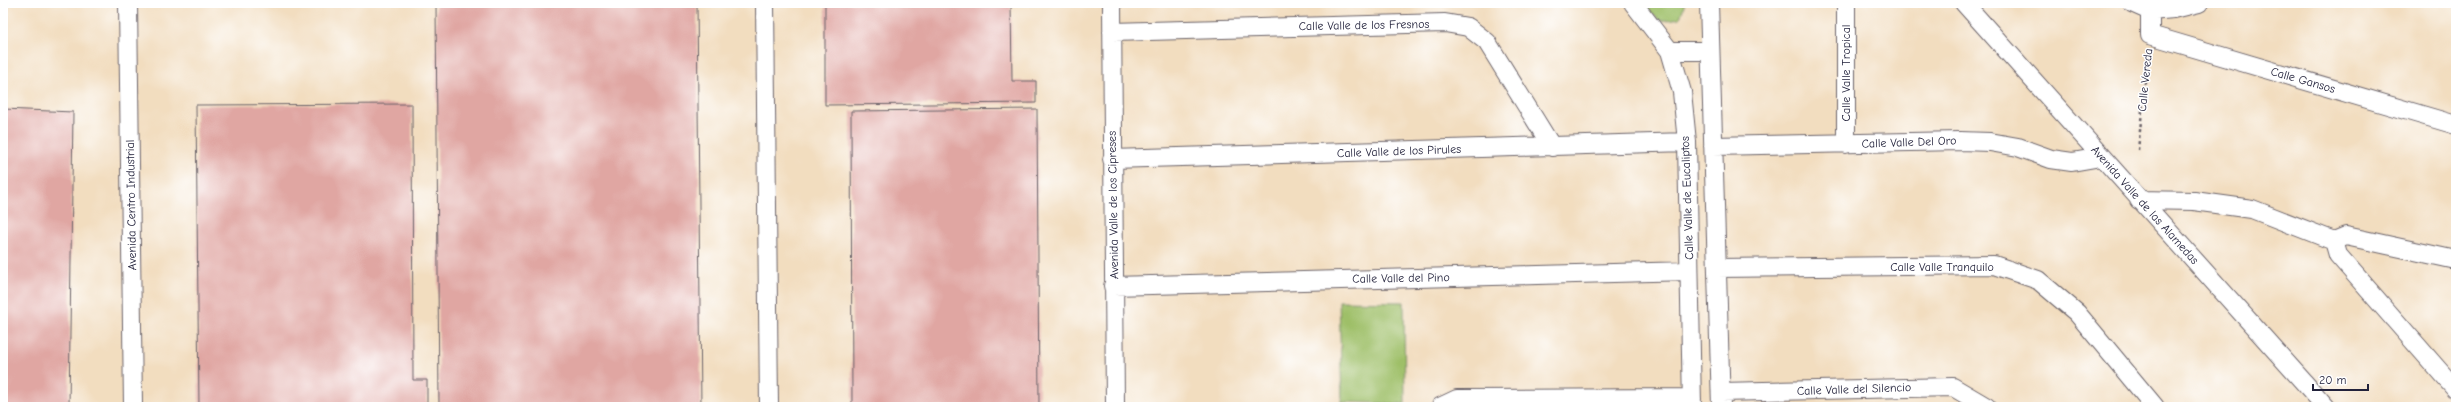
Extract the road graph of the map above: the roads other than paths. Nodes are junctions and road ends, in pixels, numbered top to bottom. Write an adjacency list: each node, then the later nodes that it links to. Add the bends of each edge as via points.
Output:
1 (128, 3): 32 (street, Avenida Centro Industrial)
2 (765, 3): 33 (street)
3 (1112, 3): 11 (street, Avenida Valle de los Cipreses)
4 (1633, 3): 13 (street, Calle Valle de Eucaliptos)
5 (1709, 3): 14 (street)
6 (1846, 3): 17 (street, Calle Valle Tropical)
7 (1964, 3): 20 (street, Avenida Valle de las Alamedas)
8 (2132, 3): 10 (street)
9 (2199, 3): 10 (street)
10 (2150, 11): 12 (street, Calle Vereda)
11 (1112, 32): 19 (street, Calle Valle de los Fresnos, via 1445,23 1468,27 1488,42); 21 (street, Avenida Valle de los Cipreses)
12 (2150, 35): 15 (street, Calle Gansos)
13 (1670, 51): 14 (street); 16 (street, Calle Valle de Eucaliptos, via 1682,92)
14 (1710, 51): 18 (street)
15 (2456, 125)
16 (1687, 142): 19 (street, Calle Valle de los Pirules); 26 (street, Calle Valle de Eucaliptos)
17 (1846, 144): 18 (street, Calle Valle Del Oro); 20 (street, Calle Valle Del Oro, via 1990,142 2018,147 2051,159 2072,162)
18 (1713, 146): 25 (street)
19 (1552, 147): 21 (street, Calle Valle de los Pirules)
20 (2101, 157): 22 (street, Avenida Valle de las Alamedas)
21 (1112, 160): 27 (street, Avenida Valle de los Cipreses)
22 (2139, 200): 23 (street, via 2194,201 2252,209); 37 (street, Avenida Valle de las Alamedas)
23 (2334, 241): 24 (street, via 2346,236); 28 (street, via 2338,255)
24 (2456, 260)
25 (1718, 268): 29 (street); 36 (street, Calle Valle Tranquilo, via 1994,265 2038,280 2077,313)
26 (1690, 271): 27 (street, Calle Valle del Pino); 30 (street, Calle Valle de Eucaliptos)
27 (1113, 286): 34 (street, Avenida Valle de los Cipreses)
28 (2456, 390)
29 (1721, 400): 31 (street, Calle Valle del Silencio, via 1953,387)
30 (1692, 403): 35 (street, via 1457,399)
31 (1984, 406)
32 (133, 407)
33 (769, 407)
34 (1115, 407)
35 (1440, 407)
36 (2156, 407)
37 (2326, 407)

